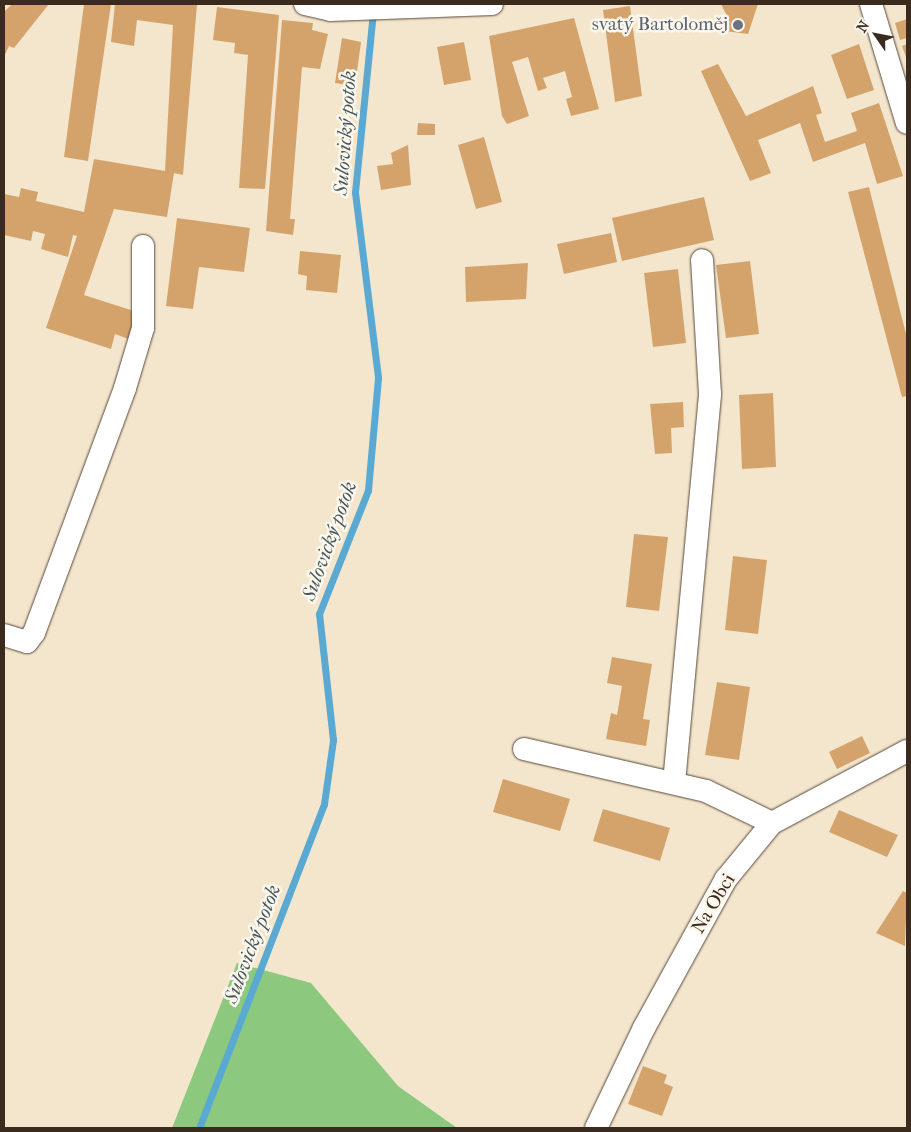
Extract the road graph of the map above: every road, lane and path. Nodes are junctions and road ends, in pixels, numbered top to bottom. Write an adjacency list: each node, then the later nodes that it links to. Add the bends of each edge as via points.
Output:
1 (305, 4): 4 (street, via 330,10)
2 (492, 4): 4 (street)
3 (871, 4): 5 (street)
4 (452, 5)
5 (907, 123)
6 (143, 246): 8 (street, via 143,328 124,388 34,634 27,642)
7 (702, 260): 11 (street, via 710,394)
8 (4, 635)
9 (524, 749): 11 (street)
10 (907, 751): 12 (street, Na Obci)
11 (674, 783): 12 (street, via 706,791)
12 (772, 823): 13 (street, Na Obci, via 726,880 644,1028)
13 (596, 1128)

